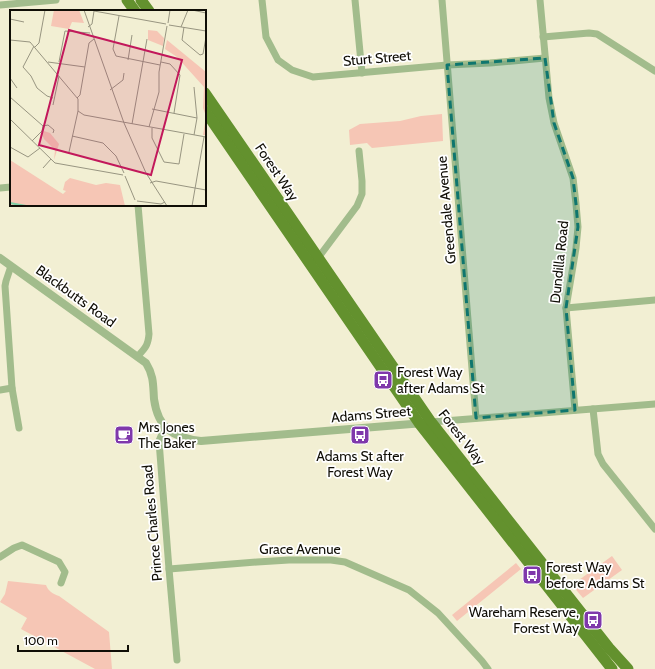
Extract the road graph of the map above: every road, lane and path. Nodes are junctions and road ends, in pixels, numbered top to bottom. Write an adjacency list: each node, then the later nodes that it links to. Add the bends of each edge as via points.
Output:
1 (56, 0): 8 (street)
2 (127, 0): 9 (main road)
3 (141, 0): 10 (main road)
4 (262, 0): 15 (street, Sturt Street, via 266,37 278,60 292,70 313,77)
5 (355, 0): 15 (street)
6 (442, 0): 13 (street, Greendale Avenue)
7 (540, 0): 11 (street, Dundilla Road)
8 (0, 5)
9 (134, 10)
10 (148, 10)
11 (543, 37): 12 (street, Dundilla Road); 14 (street, via 597,34)
12 (545, 58): 13 (street, Sturt Street); 26 (street, Dundilla Road, via 554,123 573,178 578,227)
13 (447, 65): 15 (street, Sturt Street); 33 (street, Greendale Avenue)
14 (655, 71)
15 (362, 73)
16 (206, 96): 23 (main road, Forest Way)
17 (206, 112): 23 (main road, Forest Way)
18 (359, 151): 23 (street, via 362,194 357,206)
19 (10, 187): 20 (street)
20 (0, 188)
21 (138, 206): 27 (street, via 149,334 146,346)
22 (0, 258): 24 (street, Blackbutts Road)
23 (314, 261): 34 (main road, Forest Way); 35 (main road, Forest Way)
24 (11, 266): 27 (street, Blackbutts Road); 28 (street, via 5,286)
25 (655, 300): 26 (street)
26 (566, 308): 32 (street, Dundilla Road)
27 (138, 356): 37 (street, via 151,370 156,411)
28 (12, 388): 29 (street); 36 (street)
29 (0, 390)
30 (655, 404): 31 (street, Adams Street)
31 (594, 409): 32 (street, Adams Street); 38 (street, via 598,454 603,464)
32 (575, 410): 33 (street, Adams Street)
33 (476, 418): 34 (street, Adams Street)
34 (431, 422): 35 (street, Adams Street); 45 (main road, Forest Way)
35 (419, 423): 37 (street, Adams Street, via 201,441 178,436); 44 (main road, Forest Way)
36 (19, 428)
37 (165, 428): 40 (street, Prince Charles Road, via 159,441)
38 (655, 529)
39 (0, 557): 41 (street, via 22,545 59,562 65,572)
40 (168, 569): 42 (street, Prince Charles Road); 43 (street, Grace Avenue, via 289,560 345,562 409,590 438,613)
41 (61, 583)
42 (177, 660)
43 (488, 669)
44 (612, 669)
45 (628, 669)

